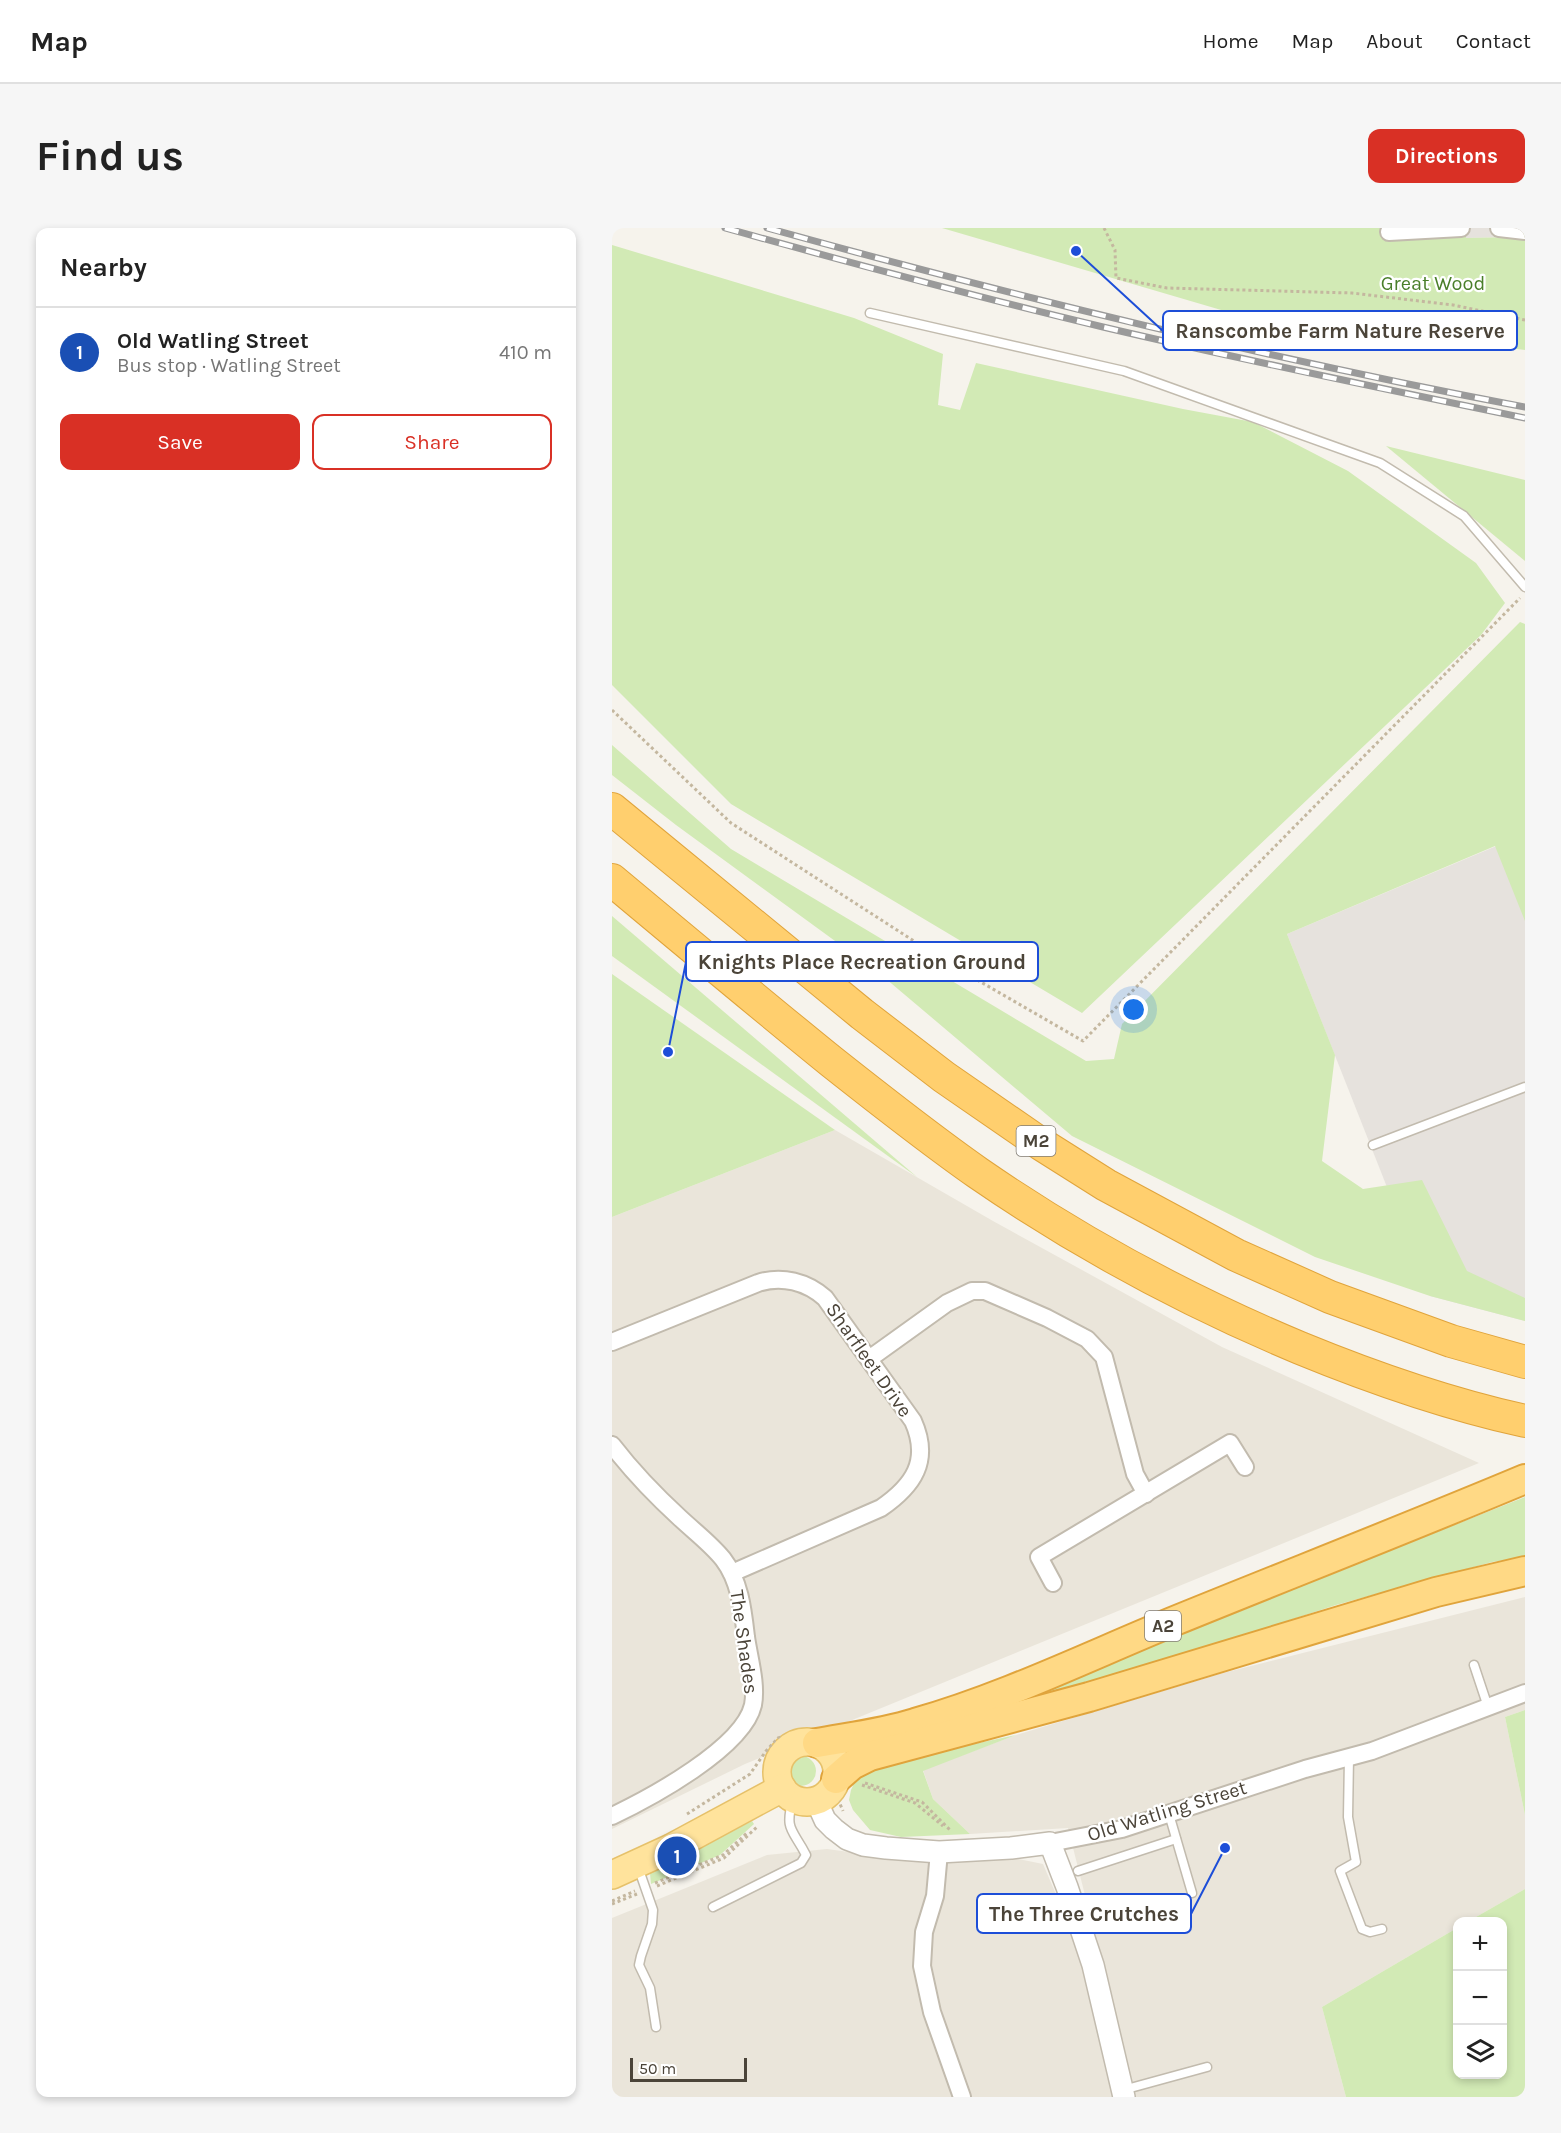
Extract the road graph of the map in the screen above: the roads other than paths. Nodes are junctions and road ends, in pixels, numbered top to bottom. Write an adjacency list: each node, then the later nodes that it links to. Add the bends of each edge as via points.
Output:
1 (1461, 228): 4 (street)
2 (1499, 228): 3 (street)
3 (1525, 231)
4 (1389, 232)
5 (870, 313): 6 (lane, via 1124,371 1380,463 1464,516)
6 (1525, 587)
7 (612, 809): 13 (highway, M2, via 944,1077 1106,1185 1236,1255 1330,1297 1451,1341)
8 (612, 879): 14 (highway, via 908,1123 1047,1219 1128,1267 1238,1322 1351,1369)
9 (1525, 1087): 10 (lane)
10 (1372, 1145)
11 (612, 1342): 12 (street, Sharfleet Drive, via 758,1283 784,1280 810,1288 825,1298)
12 (869, 1359): 20 (street, via 947,1303 972,1291 985,1292 1047,1318 1087,1340 1104,1357 1136,1474); 22 (street, Sharfleet Drive, via 915,1427 920,1453 912,1481 881,1508)
13 (1525, 1362)
14 (1490, 1413): 15 (highway); 16 (highway)
15 (1525, 1421)
16 (1525, 1437)
17 (612, 1445): 22 (street, The Shades, via 660,1499 720,1555)
18 (1245, 1467): 20 (street, via 1230,1443)
19 (1514, 1483): 27 (highway, A2, via 984,1700 913,1724)
20 (1146, 1494): 23 (street, via 1039,1557)
21 (1525, 1571): 29 (highway, A2, via 1436,1592 1089,1697 870,1756 852,1765)
22 (732, 1573): 31 (street, The Shades, via 739,1593 753,1685 749,1715 737,1733 678,1781)
23 (1053, 1582)
24 (1474, 1665): 26 (lane)
25 (1525, 1693): 26 (street, Old Watling Street)
26 (1488, 1707): 28 (street, Old Watling Street)
27 (812, 1737): 29 (main road, via 835,1761); 29 (main road, via 783,1753 777,1770)
28 (1349, 1757): 30 (street, Old Watling Street); 40 (lane, via 1348,1817 1356,1862 1340,1871 1362,1929)
29 (827, 1790): 34 (street, Old Watling Street, via 828,1823 850,1841); 37 (main road, A2); 39 (lane, via 788,1822 806,1855 801,1863)
30 (1169, 1814): 32 (lane); 33 (street, Old Watling Street, via 1122,1830)
31 (612, 1816)
32 (1176, 1839): 35 (lane); 38 (lane)
33 (1050, 1843): 34 (street, Old Watling Street); 43 (street, via 1093,1965)
34 (939, 1852): 44 (street, via 935,1900 924,1932 922,1966 932,2012)
35 (1078, 1871)
36 (612, 1875): 37 (main road, A2)
37 (644, 1880): 41 (lane, via 654,1919 639,1965 650,1988)
38 (1192, 1893)
39 (713, 1907)
40 (1382, 1929)
41 (656, 2027)
42 (1207, 2067): 43 (lane)
43 (1123, 2094)
44 (962, 2097)

